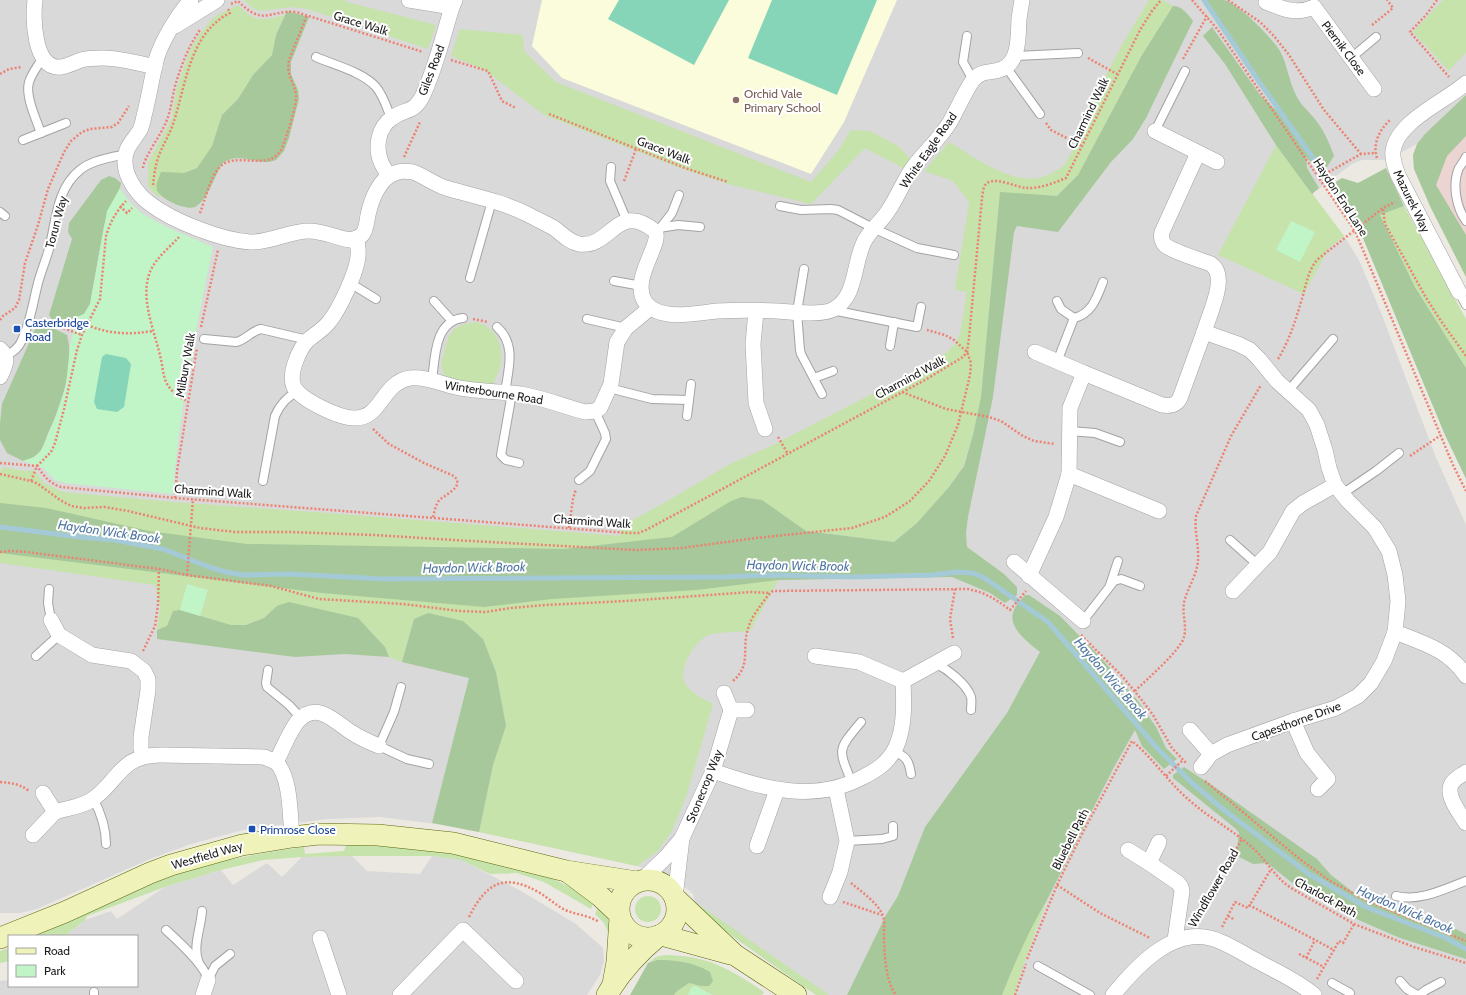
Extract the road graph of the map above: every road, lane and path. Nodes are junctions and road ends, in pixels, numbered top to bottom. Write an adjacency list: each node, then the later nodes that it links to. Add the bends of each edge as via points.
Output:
1 (35, 0): 19 (street, via 36,40)
2 (191, 0): 14 (street)
3 (409, 0): 11 (street)
4 (1022, 0): 23 (street)
5 (1161, 0): 27 (path, Charmind Walk, via 1140,30)
6 (1192, 0): 50 (path, Haydon End Lane, via 1218,30)
7 (1228, 0): 45 (path, via 1260,22 1274,36 1324,110)
8 (1438, 0): 28 (path, via 1410,32)
9 (1266, 2): 12 (street, Piernik Close, via 1285,10 1300,11)
10 (221, 3): 13 (path, Grace Walk, via 238,1 246,10 260,16 290,12); 14 (street); 52 (path, via 230,13 208,29 193,56 173,125 158,158 152,185)
11 (454, 4): 20 (street, Giles Road)
12 (1319, 4): 22 (street, Piernik Close, via 1328,28)
13 (307, 15): 20 (path, Grace Walk); 61 (path, via 289,60 289,75 296,95 295,107 282,148 271,160 238,161 223,164 218,168)
14 (172, 28): 24 (street, via 160,49)
15 (200, 29): 52 (path, via 185,56 163,130 144,161 143,172 146,178)
16 (967, 36): 29 (lane, via 963,62)
17 (1376, 37): 22 (lane)
18 (1078, 53): 23 (lane); 27 (path)
19 (41, 55): 24 (street, via 49,64 61,67 83,60 103,58); 26 (path, via 26,67 9,69); 38 (lane, via 28,84 29,98)
20 (438, 56): 32 (path, Grace Walk, via 488,71 502,101); 35 (street, Giles Road, via 416,106)
21 (316, 57): 35 (lane, via 372,83)
22 (1351, 58): 31 (street, Piernik Close)
23 (1010, 62): 29 (street, via 1002,70 981,73); 34 (lane)
24 (155, 67): 44 (street, via 142,124)
25 (1185, 71): 37 (lane)
26 (0, 74)
27 (1117, 74): 40 (path, Charmind Walk)
28 (1451, 79)
29 (973, 80): 64 (street, White Eagle Road, via 949,123 911,170 888,211)
30 (1466, 83): 75 (street, Mazurek Way, via 1408,126 1397,139 1393,152 1398,174 1456,274)
31 (1374, 89)
32 (516, 108)
33 (550, 114): 41 (path, Grace Walk)
34 (1040, 114): 40 (path, via 1051,130)
35 (391, 118): 49 (street, via 381,131 378,143 381,163)
36 (66, 123): 38 (lane)
37 (1155, 131): 42 (street)
38 (41, 133): 39 (lane)
39 (23, 140)
40 (1082, 146): 102 (path, Charmind Walk, via 1068,175 1061,181 1034,188 994,181 985,185)
41 (636, 149): 51 (path, Grace Walk); 54 (path)
42 (1198, 153): 47 (street); 96 (street, via 1161,236 1167,246 1175,251 1211,264 1217,270 1218,289)
43 (1375, 153): 45 (path)
44 (126, 154): 52 (street, via 125,164); 84 (lane, Torun Way, via 87,165 75,175 64,190)
45 (1360, 154): 50 (path)
46 (1466, 158): 60 (lane, via 1459,169 1456,186 1457,200)
47 (1217, 162)
48 (611, 167): 54 (lane, via 610,181)
49 (389, 176): 55 (street, via 394,173 413,172 444,188); 67 (street, via 376,192 364,232)
50 (1318, 178): 65 (path, Haydon End Lane)
51 (728, 182)
52 (139, 193): 61 (street, via 160,210); 90 (path, via 128,213 120,206 112,218 106,236 100,299)
53 (679, 195): 63 (lane, via 672,213)
54 (618, 196): 59 (lane)
55 (492, 201): 59 (street, via 517,210 553,228 569,240 581,244 600,240); 70 (lane)
56 (1398, 201): 58 (path)
57 (780, 206): 64 (lane, via 801,210 831,208)
58 (1383, 208): 65 (path); 105 (path, via 1385,224 1425,296)
59 (627, 221): 63 (street)
60 (1466, 221)
61 (193, 226): 66 (street); 95 (path, via 154,265 150,273 147,291)
62 (700, 227): 63 (lane, via 678,225)
63 (657, 228): 74 (street, via 657,238 644,270)
64 (873, 228): 68 (lane, via 917,248); 81 (street, White Eagle Road, via 863,243 847,297)
65 (1355, 231): 108 (path, via 1312,266 1288,341); 140 (path, Haydon End Lane)
66 (222, 236): 67 (street, via 251,242 309,231 343,239); 94 (path, Milbury Walk)
67 (357, 238): 73 (street, via 358,257)
68 (954, 255)
69 (804, 269): 83 (lane)
70 (470, 278)
71 (614, 281): 74 (lane)
72 (1103, 282): 86 (lane, via 1091,307 1080,317)
73 (350, 283): 76 (lane); 99 (street, via 329,323)
74 (642, 286): 80 (street, via 643,298)
75 (1462, 298)
76 (376, 299)
77 (434, 301): 88 (lane)
78 (1057, 301): 86 (lane, via 1061,309)
79 (921, 307): 92 (lane)
80 (650, 308): 82 (street, via 664,314 681,315); 93 (street)
81 (832, 310): 83 (street); 89 (lane)
82 (756, 311): 83 (street); 126 (street, via 753,344 756,403)
83 (797, 312): 111 (lane, via 801,354)
84 (29, 316): 97 (path); 104 (lane, Torun Way, via 18,348)
85 (463, 318): 88 (lane); 91 (path, via 488,321)
86 (1074, 318): 106 (lane)
87 (587, 319): 93 (lane)
88 (452, 321): 112 (lane, via 438,339)
89 (894, 322): 92 (lane); 101 (lane)
90 (87, 325): 95 (path, via 126,334); 97 (path)
91 (497, 327): 118 (lane, via 510,350)
92 (917, 327): 102 (path, via 945,335)
93 (626, 328): 114 (street, via 617,342)
94 (200, 330)
95 (152, 331): 121 (path, via 166,382 177,395)
96 (1204, 332): 108 (street, Capesthorne Drive, via 1250,350); 109 (street, via 1180,398 1172,405 1162,405)
97 (82, 335): 133 (path, via 55,443 51,452)
98 (1333, 339): 115 (lane)
99 (308, 340): 100 (lane, via 261,329 236,342); 116 (street, via 294,365 292,381)
100 (201, 341): 121 (path, Milbury Walk)
101 (890, 346)
102 (966, 352): 117 (path, Charmind Walk, via 959,360); 123 (path, via 970,363 970,375)
103 (1035, 352): 106 (street)
104 (3, 353): 110 (street, via 6,364)
105 (1466, 356)
106 (1057, 362): 109 (street)
107 (833, 370): 111 (lane)
108 (1269, 372): 115 (street, Capesthorne Drive); 174 (path, via 1231,436 1196,516 1199,558 1184,604 1184,638)
109 (1084, 373): 127 (street, via 1070,408)
110 (0, 377)
111 (814, 378): 119 (lane)
112 (432, 381): 118 (street, Winterbourne Road, via 477,391); 125 (street, Winterbourne Road, via 411,378 398,382 373,412)
113 (691, 384): 120 (lane)
114 (609, 388): 120 (lane, via 652,399); 122 (street, via 600,408)
115 (1289, 390): 139 (street, Capesthorne Drive, via 1308,410 1317,425 1329,468)
116 (296, 391): 125 (street, via 330,412 348,418); 138 (lane, via 279,406 275,416)
117 (902, 392): 123 (path); 146 (path, Charmind Walk, via 646,530 628,533)
118 (509, 393): 122 (street, Winterbourne Road, via 533,396 585,412); 132 (lane, via 501,455 506,460)
119 (822, 394)
120 (689, 400): 124 (lane)
121 (188, 401): 141 (path, Milbury Walk)
122 (595, 412): 136 (lane, via 606,439 590,471)
123 (961, 412): 129 (path, via 1001,421 1034,441); 145 (path, via 945,456 929,481 910,501 885,517 852,528 682,548 636,550 374,535 235,532)
124 (687, 416)
125 (361, 418): 144 (path, via 389,444 457,478 453,491 438,502)
126 (765, 429)
127 (1069, 430): 128 (lane, via 1095,433); 129 (street)
128 (1120, 442)
129 (1069, 446): 135 (street)
130 (1399, 453): 139 (lane, via 1376,471)
131 (0, 463): 133 (path)
132 (519, 463)
133 (37, 466): 137 (path); 141 (path, Charmind Walk, via 47,479 61,487)
134 (0, 474): 137 (path)
135 (1069, 474): 143 (street); 154 (street, via 1056,517)
136 (579, 480): 146 (path)
137 (31, 481): 145 (path, via 71,506 128,511)
138 (262, 481)
139 (1338, 489): 151 (street, via 1303,503 1294,511 1270,552); 163 (street, Capesthorne Drive, via 1375,528 1389,551 1397,587)
140 (1466, 491)
141 (175, 498): 142 (path, Charmind Walk)
142 (193, 499): 144 (path, Charmind Walk); 145 (path)
143 (1159, 511)
144 (433, 518): 146 (path, Charmind Walk)
145 (192, 527): 153 (path)
146 (569, 528)
147 (1230, 540): 151 (lane)
148 (0, 552): 152 (path, via 27,552)
149 (1118, 561): 155 (lane)
150 (1014, 562): 154 (street)
151 (1258, 565): 159 (street)
152 (159, 569): 153 (path); 169 (path, via 155,626)
153 (187, 575): 160 (path, via 271,586 319,599 485,612 546,604)
154 (1029, 582): 158 (path, via 1010,610 991,596); 162 (street)
155 (1110, 586): 156 (lane, via 1114,581 1121,579); 162 (lane)
156 (1140, 586)
157 (48, 589): 161 (lane)
158 (955, 589): 160 (path); 165 (path, via 950,619)
159 (1233, 591)
160 (770, 592): 175 (path, via 747,630 743,670)
161 (51, 620): 164 (street)
162 (1081, 627): 174 (path)
163 (1396, 632): 171 (street, via 1451,657); 180 (street, Capesthorne Drive, via 1376,676 1358,696 1336,708)
164 (59, 635): 166 (lane); 169 (street, via 92,655 125,659)
165 (954, 653): 168 (street)
166 (36, 656)
167 (815, 656): 172 (street, via 859,662)
168 (935, 662): 172 (street); 178 (lane, via 966,688 972,698)
169 (137, 664): 186 (street, via 144,670 148,679 141,737)
170 (268, 670): 179 (lane, via 267,687)
171 (1466, 676)
172 (903, 681): 184 (street, via 902,726)
173 (400, 687): 183 (lane, via 394,712)
174 (1135, 691): 187 (path, via 1153,715 1172,748)
175 (724, 693): 176 (street)
176 (731, 710): 177 (street); 191 (street, Stonecrop Way)
177 (747, 710)
178 (971, 710)
179 (301, 718): 183 (street, via 314,713 325,714 357,736); 188 (street)
180 (1293, 721): 185 (street, Capesthorne Drive, via 1227,745); 198 (street, via 1307,753 1328,779)
181 (861, 722): 196 (lane, via 842,745 841,751)
182 (1190, 730): 185 (street)
183 (379, 746): 189 (lane, via 407,759)
184 (893, 752): 193 (lane, via 900,754 909,762); 196 (street, via 880,767)
185 (1211, 754): 190 (street, Capesthorne Drive)
186 (143, 756): 188 (street, via 264,757); 201 (street, via 125,766)
187 (1183, 760): 190 (path); 194 (path)
188 (276, 762): 206 (street, via 284,775 288,790)
189 (429, 764)
190 (1197, 770): 241 (path, via 1301,860 1330,881 1370,902)
191 (713, 771): 199 (street); 207 (street, Stonecrop Way)
192 (1466, 772): 203 (street, via 1454,780 1450,790 1454,804)
193 (911, 774)
194 (1166, 776): 208 (path, Charlock Path, via 1191,802); 220 (path, Bluebell Path, via 1132,741)
195 (0, 782): 200 (path, via 23,786 34,796)
196 (852, 783): 197 (street)
197 (836, 789): 199 (street, via 808,792); 209 (street)
198 (1318, 789)
199 (777, 790): 212 (street)
200 (43, 793): 202 (street)
201 (93, 798): 202 (street, via 81,806); 211 (lane, via 104,822)
202 (55, 812): 205 (street)
203 (1466, 823)
204 (894, 826): 209 (lane, via 893,836 882,840)
205 (33, 835)
206 (292, 836): 216 (main road, Westfield Way, via 378,834 454,843); 232 (main road, Westfield Way, via 242,845 150,872 65,912)
207 (682, 838): 218 (street, Stonecrop Way); 223 (street, Stonecrop Way)
208 (1242, 839): 215 (path, Charlock Path); 240 (path, Windflower Road)
209 (847, 841): 217 (street)
210 (1159, 842): 214 (street)
211 (106, 844)
212 (757, 846)
213 (1128, 850): 214 (street, Windflower Road)
214 (1148, 863): 240 (street, Windflower Road, via 1181,887)
215 (1271, 869): 224 (path); 231 (path, Charlock Path, via 1291,888)
216 (566, 870): 218 (main road, Westfield Way); 228 (main road, Westfield Way, via 600,896)
217 (840, 872): 222 (street); 226 (path)
218 (639, 881): 223 (main road, Westfield Way, via 661,883); 228 (main road, via 625,891)
219 (1466, 881): 221 (lane, via 1414,898)
220 (1057, 885): 240 (path, via 1100,913 1136,932); 263 (path, Bluebell Path)
221 (1396, 896)
222 (832, 897): 226 (path)
223 (675, 898): 235 (main road, via 675,919 670,928); 245 (main road, Westfield Way)
224 (1250, 906): 227 (path, via 1248,908 1235,902); 239 (path)
225 (202, 911): 248 (lane, via 196,949)
226 (883, 916): 262 (path, via 887,971)
227 (1228, 916): 229 (path); 238 (path)
228 (614, 919): 234 (path, via 591,917 565,910 531,888 509,882 496,884 481,897); 235 (main road, Westfield Way, via 632,933 645,938); 256 (main road, via 617,962)
229 (1235, 920)
230 (0, 923): 232 (main road, Westfield Way)
231 (1354, 924): 242 (path, via 1343,943 1339,941); 247 (path, Charlock Path)
232 (26, 927): 236 (main road, Westfield Way)
233 (166, 930): 248 (lane)
234 (463, 930): 252 (street); 260 (street)
235 (659, 936): 245 (main road, Westfield Way); 256 (main road, via 638,954)
236 (0, 938)
237 (320, 938): 259 (street)
238 (1214, 940): 240 (street, Windflower Road, via 1201,936); 257 (street, Windflower Road, via 1226,944)
239 (1315, 940): 242 (path); 246 (path)
240 (1175, 941): 265 (street, via 1133,972)
241 (1466, 941)
242 (1334, 950): 250 (path)
243 (230, 954): 251 (lane, via 216,966)
244 (1299, 954): 246 (path)
245 (735, 955): 261 (main road, Westfield Way)
246 (1306, 958): 250 (path)
247 (1466, 963)
248 (200, 965): 251 (lane)
249 (1038, 966): 264 (lane)
250 (1324, 968): 257 (path)
251 (208, 980): 258 (street)
252 (516, 981)
253 (1400, 981): 267 (lane, via 1407,989)
254 (1441, 982): 267 (lane)
255 (1332, 983): 266 (lane, via 1350,993)
256 (610, 990)
257 (1312, 993)
258 (203, 995)
259 (339, 995)
260 (400, 995)
261 (796, 995)
262 (896, 995)
263 (1015, 995)
264 (1090, 995)
265 (1113, 995)
266 (1349, 995)
267 (1418, 995)

